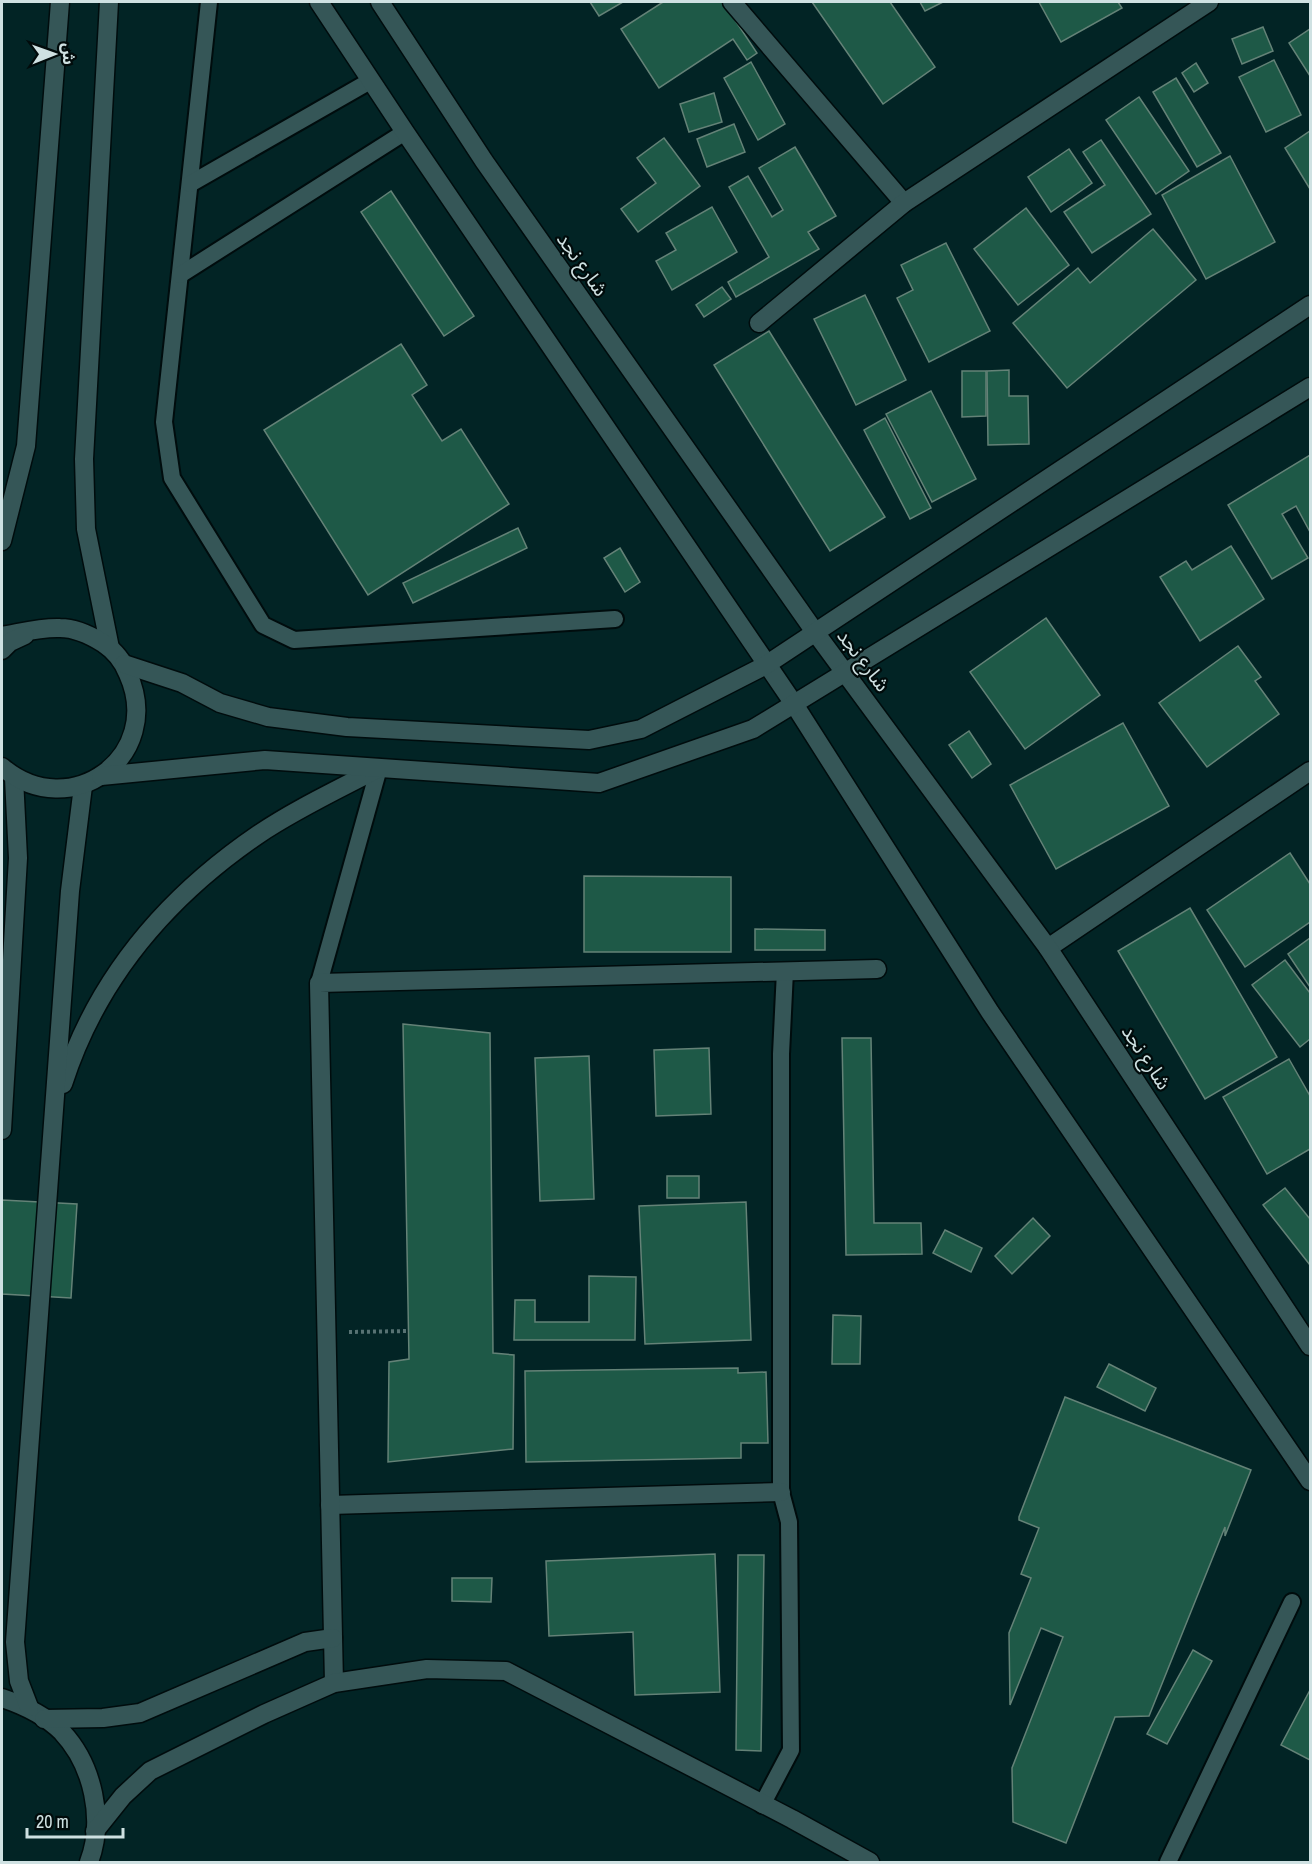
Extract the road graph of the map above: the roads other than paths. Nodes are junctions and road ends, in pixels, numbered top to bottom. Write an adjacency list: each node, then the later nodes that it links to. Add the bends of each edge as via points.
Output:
1 (60, 2): 16 (street, via 26,446)
2 (109, 2): 22 (street, via 84,459 86,529)
3 (209, 2): 10 (lane)
4 (319, 2): 8 (street)
5 (380, 2): 20 (street, شارع نجد, via 483,161)
6 (732, 2): 11 (street)
7 (1209, 2): 11 (street)
8 (370, 81): 9 (street); 10 (lane)
9 (405, 132): 12 (lane); 25 (street)
10 (190, 184): 12 (lane)
11 (904, 203): 14 (street)
12 (180, 275): 18 (lane, via 164,422 172,478 263,625 294,640)
13 (1311, 305): 20 (street)
14 (759, 323)
15 (1311, 387): 26 (street)
16 (4, 517): 17 (street)
17 (2, 541)
18 (615, 619)
19 (35, 630): 21 (street); 22 (street, via 61,628 87,633); 23 (street)
20 (815, 632): 25 (street); 26 (street, شارع نجد)
21 (2, 636)
22 (110, 648): 24 (street)
23 (2, 650)
24 (124, 664): 25 (street, via 182,683 220,703 268,717 347,727 589,740 641,729); 31 (street, via 134,687 137,712 132,737 120,759)
25 (766, 665): 27 (street)
26 (846, 673): 27 (street); 33 (street, شارع نجد)
27 (794, 704): 28 (street, via 753,729 599,783); 41 (street, via 990,1012)
28 (379, 768): 31 (street, via 265,760); 36 (lane); 38 (street, via 260,833 205,874 167,909 100,996 73,1052)
29 (8, 773): 32 (street, via 36,787 60,790); 37 (street, via 18,858)
30 (1310, 774): 33 (street)
31 (101, 776): 32 (street)
32 (83, 786): 38 (street, via 70,891)
33 (1048, 948): 40 (street, شارع نجد)
34 (877, 969): 35 (street)
35 (785, 971): 36 (street); 42 (lane, via 781,1054)
36 (319, 983): 43 (street)
37 (2, 1104): 39 (street)
38 (54, 1114): 48 (street, via 15,1642 19,1681)
39 (2, 1130)
40 (1311, 1346)
41 (1311, 1481)
42 (781, 1492): 43 (street); 50 (lane, via 789,1522 791,1750)
43 (330, 1505): 45 (street)
44 (1292, 1602): 53 (lane)
45 (333, 1638): 46 (street); 49 (street, via 305,1642 140,1713)
46 (334, 1683): 50 (street, via 427,1669 506,1671); 51 (street, via 150,1771 123,1796)
47 (2, 1698): 48 (street)
48 (28, 1707): 49 (street)
49 (44, 1719): 51 (street, via 62,1732 85,1766 96,1807)
50 (762, 1805): 52 (street)
51 (94, 1851)
52 (870, 1863)
53 (1168, 1863)

